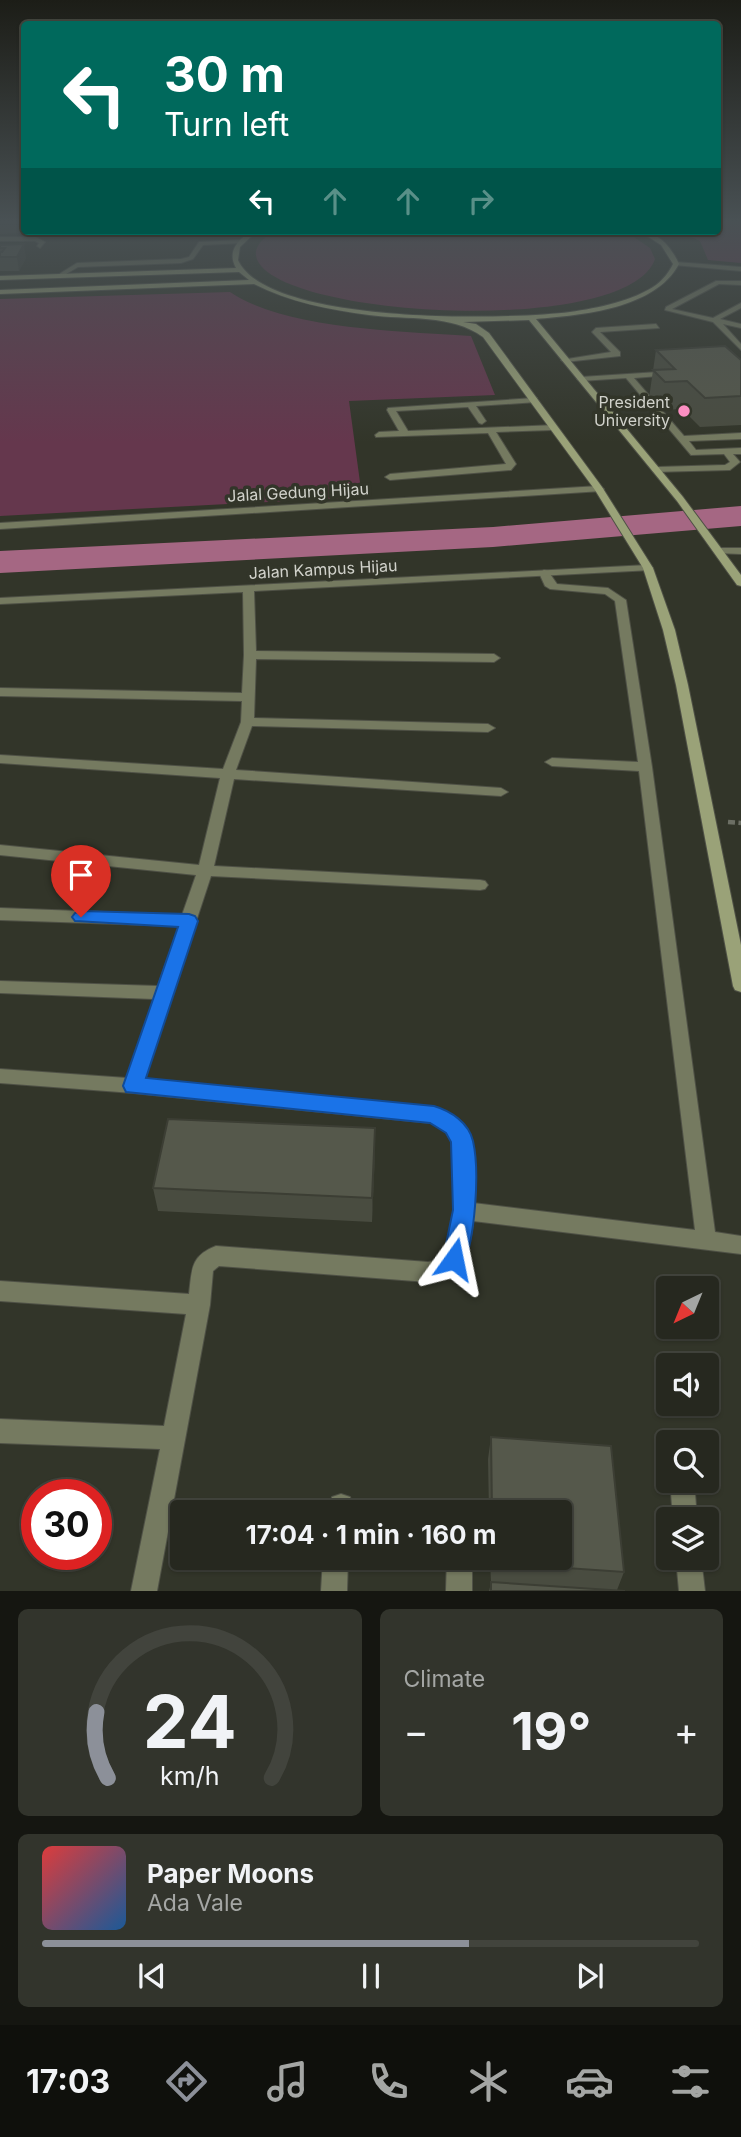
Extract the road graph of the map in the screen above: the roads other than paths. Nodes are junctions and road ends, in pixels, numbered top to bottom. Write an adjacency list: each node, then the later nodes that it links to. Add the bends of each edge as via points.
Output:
1 (286, 294): 6 (main road, via 330,307)
2 (642, 294): 5 (main road, via 580,312)
3 (695, 294): 7 (street, via 668,308 673,313)
4 (741, 305): 7 (street)
5 (531, 318): 6 (main road); 12 (main road)
6 (445, 320): 16 (main road, via 482,330)
7 (716, 320): 8 (street); 10 (street); 11 (street)
8 (741, 320)
9 (656, 326): 12 (street, via 599,330 596,332 617,354)
10 (741, 326)
11 (741, 348)
12 (565, 360): 15 (main road)
13 (679, 372): 14 (street)
14 (627, 375): 15 (street); 24 (street)
15 (581, 379): 27 (main road)
16 (534, 400): 17 (street); 19 (main road)
17 (470, 403): 18 (street); 21 (street, via 391,410)
18 (482, 422)
19 (553, 427): 20 (street); 29 (main road)
20 (491, 431): 21 (street); 28 (street, via 511,464 508,468)
21 (405, 434): 22 (street)
22 (379, 435)
23 (741, 436): 24 (street)
24 (682, 439): 25 (street, via 694,453)
25 (726, 451): 26 (street); 27 (street, via 735,462 727,468)
26 (741, 451)
27 (657, 470): 31 (main road)
28 (390, 477)
29 (601, 492): 30 (street, Jalal Gedung Hijau); 33 (main road)
30 (0, 526)
31 (717, 546): 32 (street); 35 (main road)
32 (741, 551)
33 (648, 568): 34 (street, Jalan Kampus Hijau); 54 (main road, via 682,685)
34 (546, 579): 36 (street, Jalan Kampus Hijau); 46 (street, via 561,589 608,591 620,600)
35 (741, 583)
36 (248, 589): 37 (street, Jalan Kampus Hijau); 38 (street)
37 (0, 601)
38 (250, 655): 39 (street); 41 (street)
39 (494, 658)
40 (0, 692): 41 (street)
41 (247, 697): 42 (street)
42 (247, 722): 43 (street); 47 (street)
43 (488, 728)
44 (0, 760): 47 (street)
45 (552, 762): 46 (street)
46 (645, 767): 60 (street)
47 (228, 774): 48 (street); 50 (street)
48 (501, 792)
49 (0, 850): 50 (street)
50 (205, 871): 51 (street); 53 (street)
51 (480, 885)
52 (0, 914): 53 (street)
53 (189, 921): 56 (street)
54 (741, 986)
55 (0, 987): 56 (street)
56 (164, 993): 58 (street)
57 (0, 1076): 58 (street)
58 (133, 1086): 59 (street, via 434,1115 453,1126 462,1141)
59 (465, 1210): 60 (street); 63 (street, via 454,1259 442,1269 428,1272 216,1256 203,1266)
60 (706, 1240): 61 (street)
61 (741, 1245)
62 (0, 1291): 63 (street)
63 (199, 1304): 65 (street)
64 (0, 1431): 65 (street)
65 (173, 1438): 69 (street)
66 (336, 1570): 70 (street)
67 (460, 1570): 71 (street)
68 (690, 1570): 72 (street)
69 (144, 1591)
70 (334, 1591)
71 (459, 1591)
72 (692, 1591)

